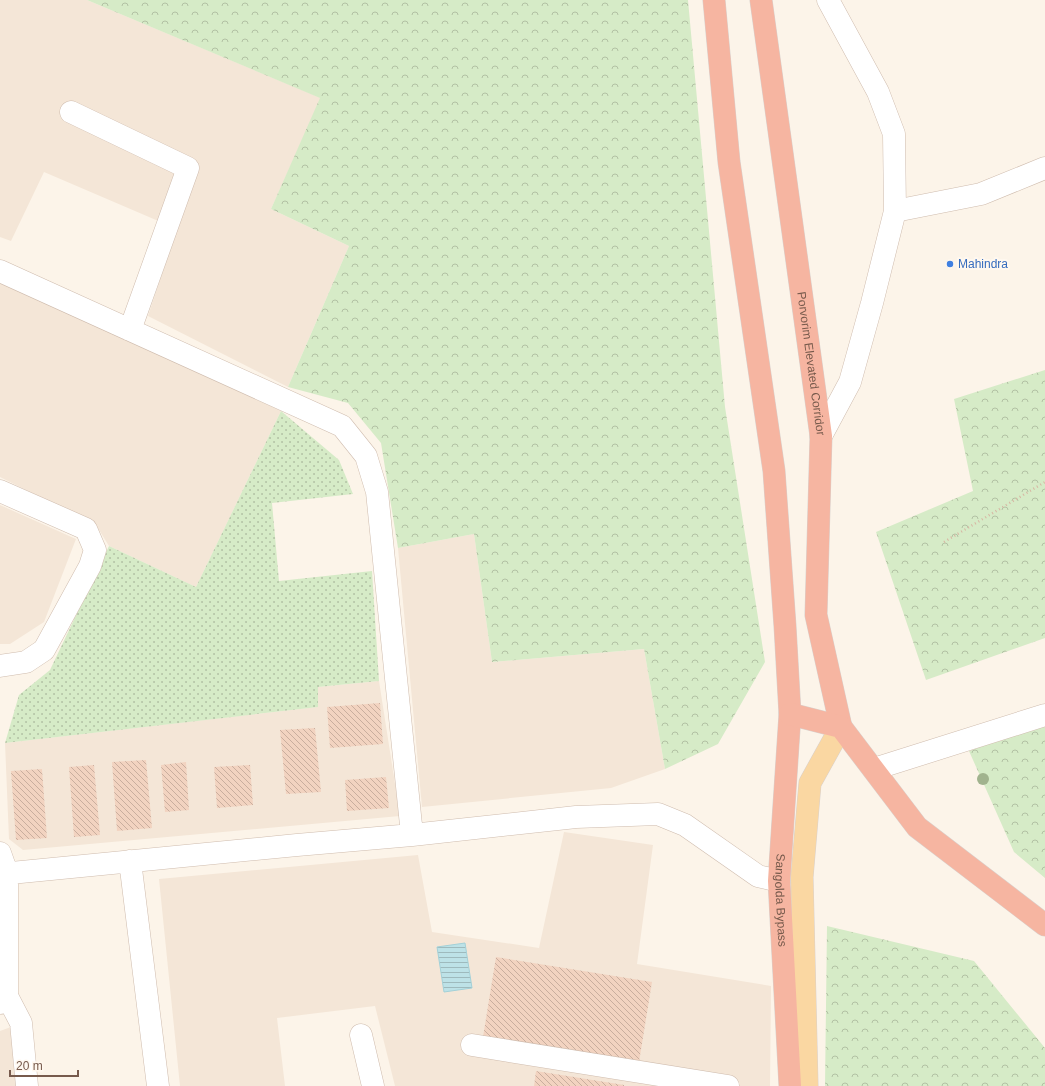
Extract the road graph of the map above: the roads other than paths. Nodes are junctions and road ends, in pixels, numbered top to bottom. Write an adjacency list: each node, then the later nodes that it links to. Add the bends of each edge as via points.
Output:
1 (714, 0): 12 (highway, Sangolda Bypass, via 729,162 774,471)
2 (761, 0): 9 (highway, Porvorim Elevated Corridor)
3 (828, 0): 6 (street, via 878,92 894,134)
4 (72, 112): 8 (street, via 188,168)
5 (1045, 168): 6 (street, via 981,194)
6 (895, 211): 9 (street, via 850,382)
7 (0, 271): 8 (street)
8 (130, 330): 16 (street, via 342,426 366,456 377,492)
9 (822, 436): 14 (highway, Porvorim Elevated Corridor, via 816,615)
10 (0, 491): 11 (street, via 86,529 95,550 90,566 44,650 26,662)
11 (0, 666)
12 (790, 714): 14 (highway); 19 (highway, Sangolda Bypass)
13 (1045, 715): 15 (street)
14 (841, 727): 15 (highway); 29 (main road, Sangolda Bypass, via 810,783 802,877)
15 (874, 769): 20 (highway, via 917,827)
16 (412, 835): 17 (street); 19 (street, via 576,817 658,814 685,825 758,876)
17 (130, 861): 18 (street); 25 (street)
18 (2, 867): 21 (street)
19 (779, 881): 28 (highway, Sangolda Bypass)
20 (1045, 925)
21 (4, 1000): 24 (street, via 20,1022)
22 (361, 1035): 26 (street)
23 (472, 1045): 27 (street)
24 (27, 1086)
25 (158, 1086)
26 (373, 1086)
27 (728, 1086)
28 (790, 1086)
29 (808, 1086)

